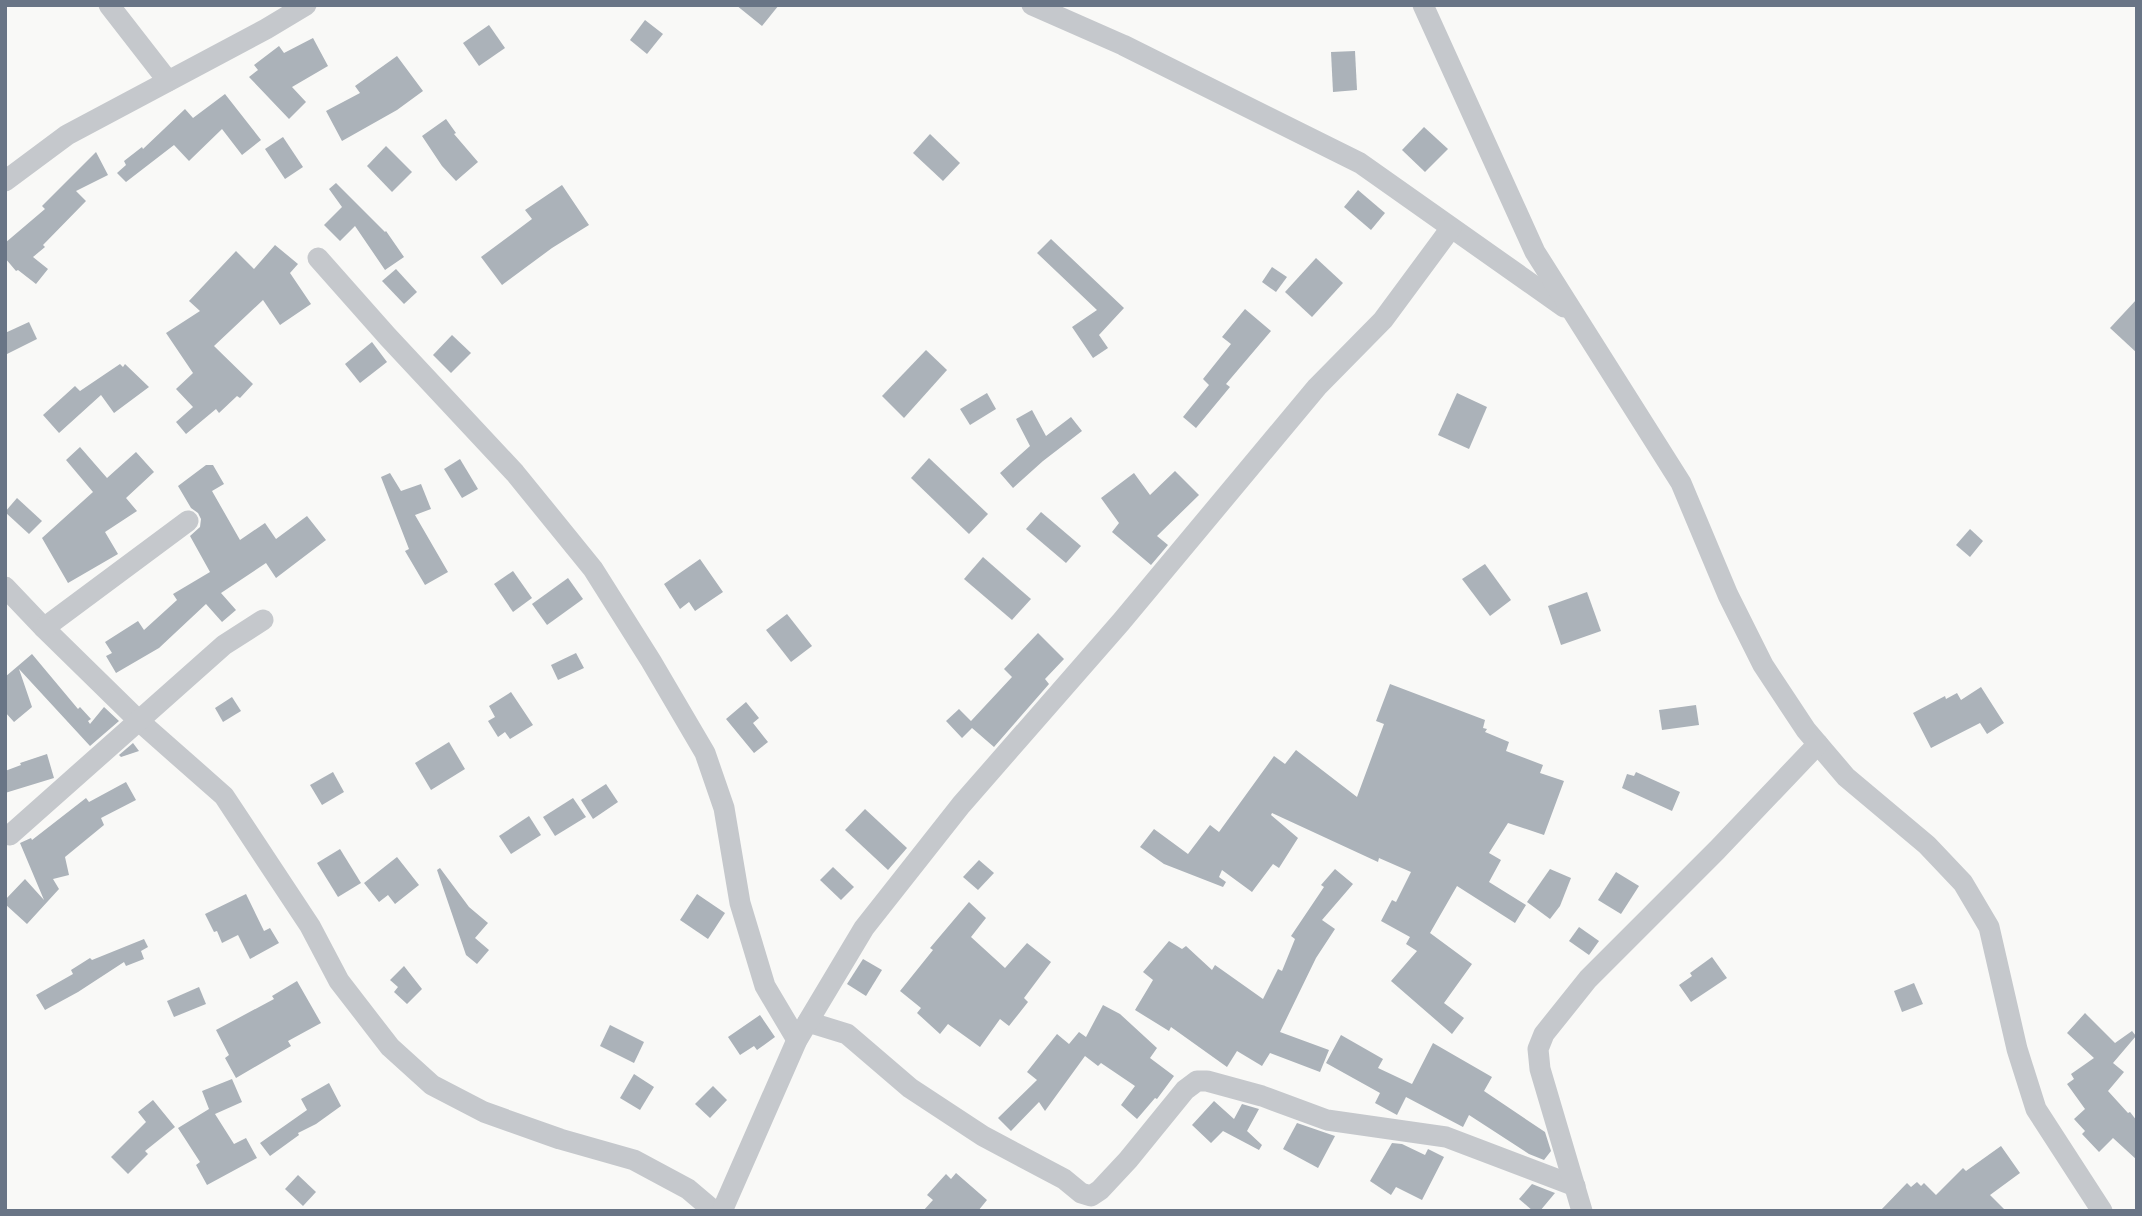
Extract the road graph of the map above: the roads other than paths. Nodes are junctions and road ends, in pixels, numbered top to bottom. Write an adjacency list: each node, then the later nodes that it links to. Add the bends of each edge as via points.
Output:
1 (109, 5): 5 (street)
2 (306, 5): 5 (street)
3 (1032, 5): 7 (street, via 1360,163)
4 (1423, 5): 9 (street, via 1535,251)
5 (168, 81): 6 (street, via 67,135)
6 (5, 181)
7 (1451, 228): 9 (street); 17 (street, via 1383,320 1317,387 961,805 864,929)
8 (318, 258): 17 (street, via 515,473 593,569 651,661 705,753 724,808 740,903 765,986)
9 (1571, 312): 15 (street, via 1681,483 1763,665)
10 (188, 522): 13 (street)
11 (5, 587): 13 (street)
12 (263, 620): 14 (street, via 224,645)
13 (44, 628): 14 (street)
14 (139, 721): 16 (street); 19 (street, via 224,796 310,926 339,981 390,1047 432,1085 484,1112 634,1160 688,1189)
15 (1818, 744): 18 (street, via 1588,979 1544,1034 1538,1049 1540,1069); 22 (street, via 1846,777 1927,845 1963,883 1989,927 2036,1109)
16 (10, 835)
17 (802, 1031): 18 (street, via 847,1034 910,1088 983,1136 1091,1196 1197,1081 1262,1096 1326,1121 1446,1137); 20 (street)
18 (1575, 1186): 21 (street)
19 (715, 1211)
20 (722, 1211)
21 (1582, 1211)
22 (2102, 1211)

